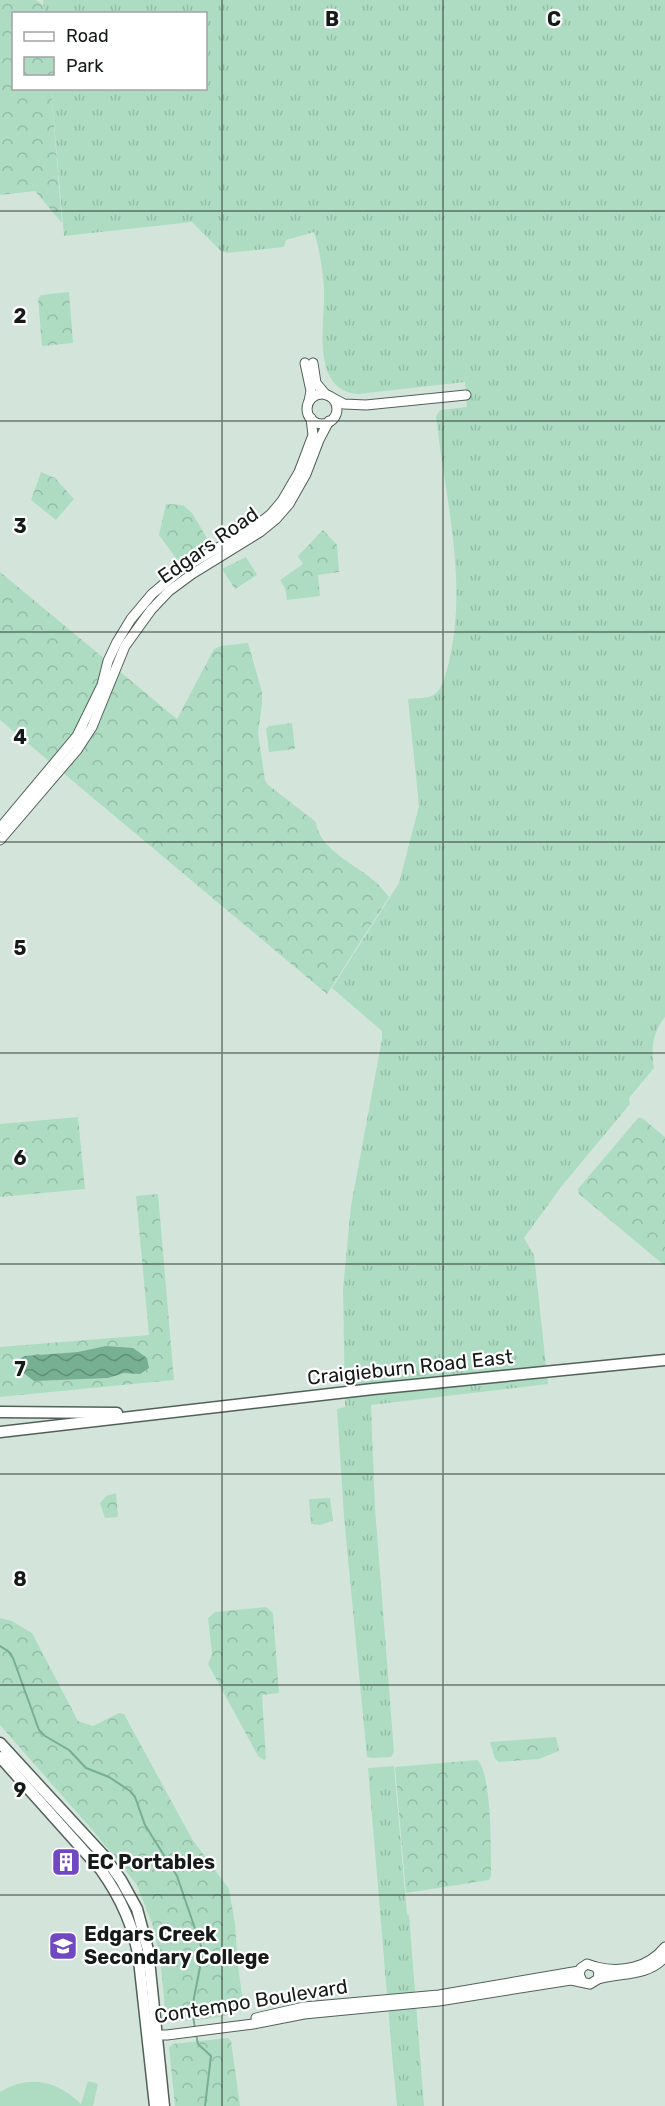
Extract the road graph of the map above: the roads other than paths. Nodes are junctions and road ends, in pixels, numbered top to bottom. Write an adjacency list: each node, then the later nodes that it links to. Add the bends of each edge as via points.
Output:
1 (466, 395): 4 (street)
2 (329, 396): 3 (street, via 317,395); 3 (street, via 316,383 309,363); 4 (street, via 344,404); 6 (street, via 336,410)
3 (308, 404): 5 (street)
4 (366, 405): 6 (street)
5 (311, 418): 6 (street, via 319,423); 7 (street, Edgars Road, via 313,435 300,472 282,501 256,526 183,568 152,594 117,642 102,685 77,736)
6 (330, 421): 8 (street, Edgars Road, via 306,474 276,519 177,585 136,628 92,727)
7 (0, 828)
8 (0, 840)
9 (665, 1360): 11 (main road, Craigieburn Road East)
10 (0, 1412): 11 (main road, Craigieburn Road East)
11 (160, 1413): 12 (main road, Craigieburn Road East)
12 (0, 1432)
13 (0, 1743): 22 (main road, via 122,1880 145,1936)
14 (0, 1757): 22 (main road, via 100,1870 121,1902 137,1947)
15 (665, 1947): 17 (street, via 642,1965)
16 (665, 1957): 19 (street, via 643,1972)
17 (596, 1967): 18 (street, via 587,1964); 19 (street)
18 (579, 1971): 20 (street); 21 (street, Contempo Boulevard, via 439,1995 304,2007)
19 (598, 1978): 20 (street, via 590,1984)
20 (582, 1981): 21 (street, Contempo Boulevard, via 428,2003 304,2014 253,2025)
21 (204, 2028): 22 (street, Contempo Boulevard)
22 (154, 2034): 23 (main road); 24 (main road)
23 (154, 2106)
24 (164, 2106)

